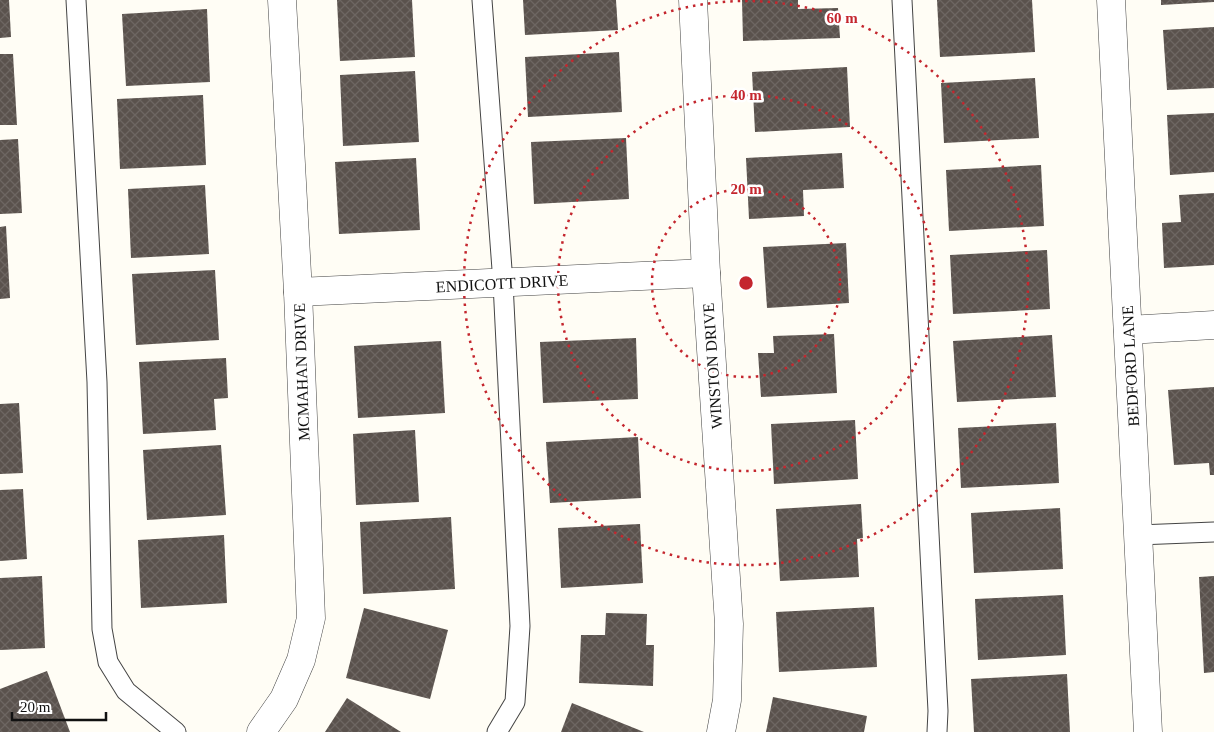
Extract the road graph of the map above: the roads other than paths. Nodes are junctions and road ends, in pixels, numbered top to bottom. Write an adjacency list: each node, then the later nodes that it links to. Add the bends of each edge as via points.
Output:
1 (76, 0): 14 (lane, via 97,382 102,629 108,662 126,691)
2 (282, 0): 9 (street, MCMAHAN DRIVE)
3 (482, 0): 8 (lane)
4 (693, 0): 7 (street, WINSTON DRIVE)
5 (902, 0): 18 (lane)
6 (1111, 0): 11 (street, BEDFORD LANE)
7 (706, 273): 8 (street, ENDICOTT DRIVE); 17 (street, WINSTON DRIVE, via 729,624 727,700)
8 (503, 283): 9 (street, ENDICOTT DRIVE); 16 (lane, via 520,626 515,702)
9 (298, 292): 15 (street, MCMAHAN DRIVE, via 311,618 301,660 284,699)
10 (1214, 325): 11 (street)
11 (1128, 330): 13 (street, BEDFORD LANE)
12 (1214, 532): 13 (lane)
13 (1138, 535): 19 (street, BEDFORD LANE)
14 (176, 732)
15 (261, 732)
16 (497, 732)
17 (721, 732)
18 (937, 732)
19 (1148, 732)

